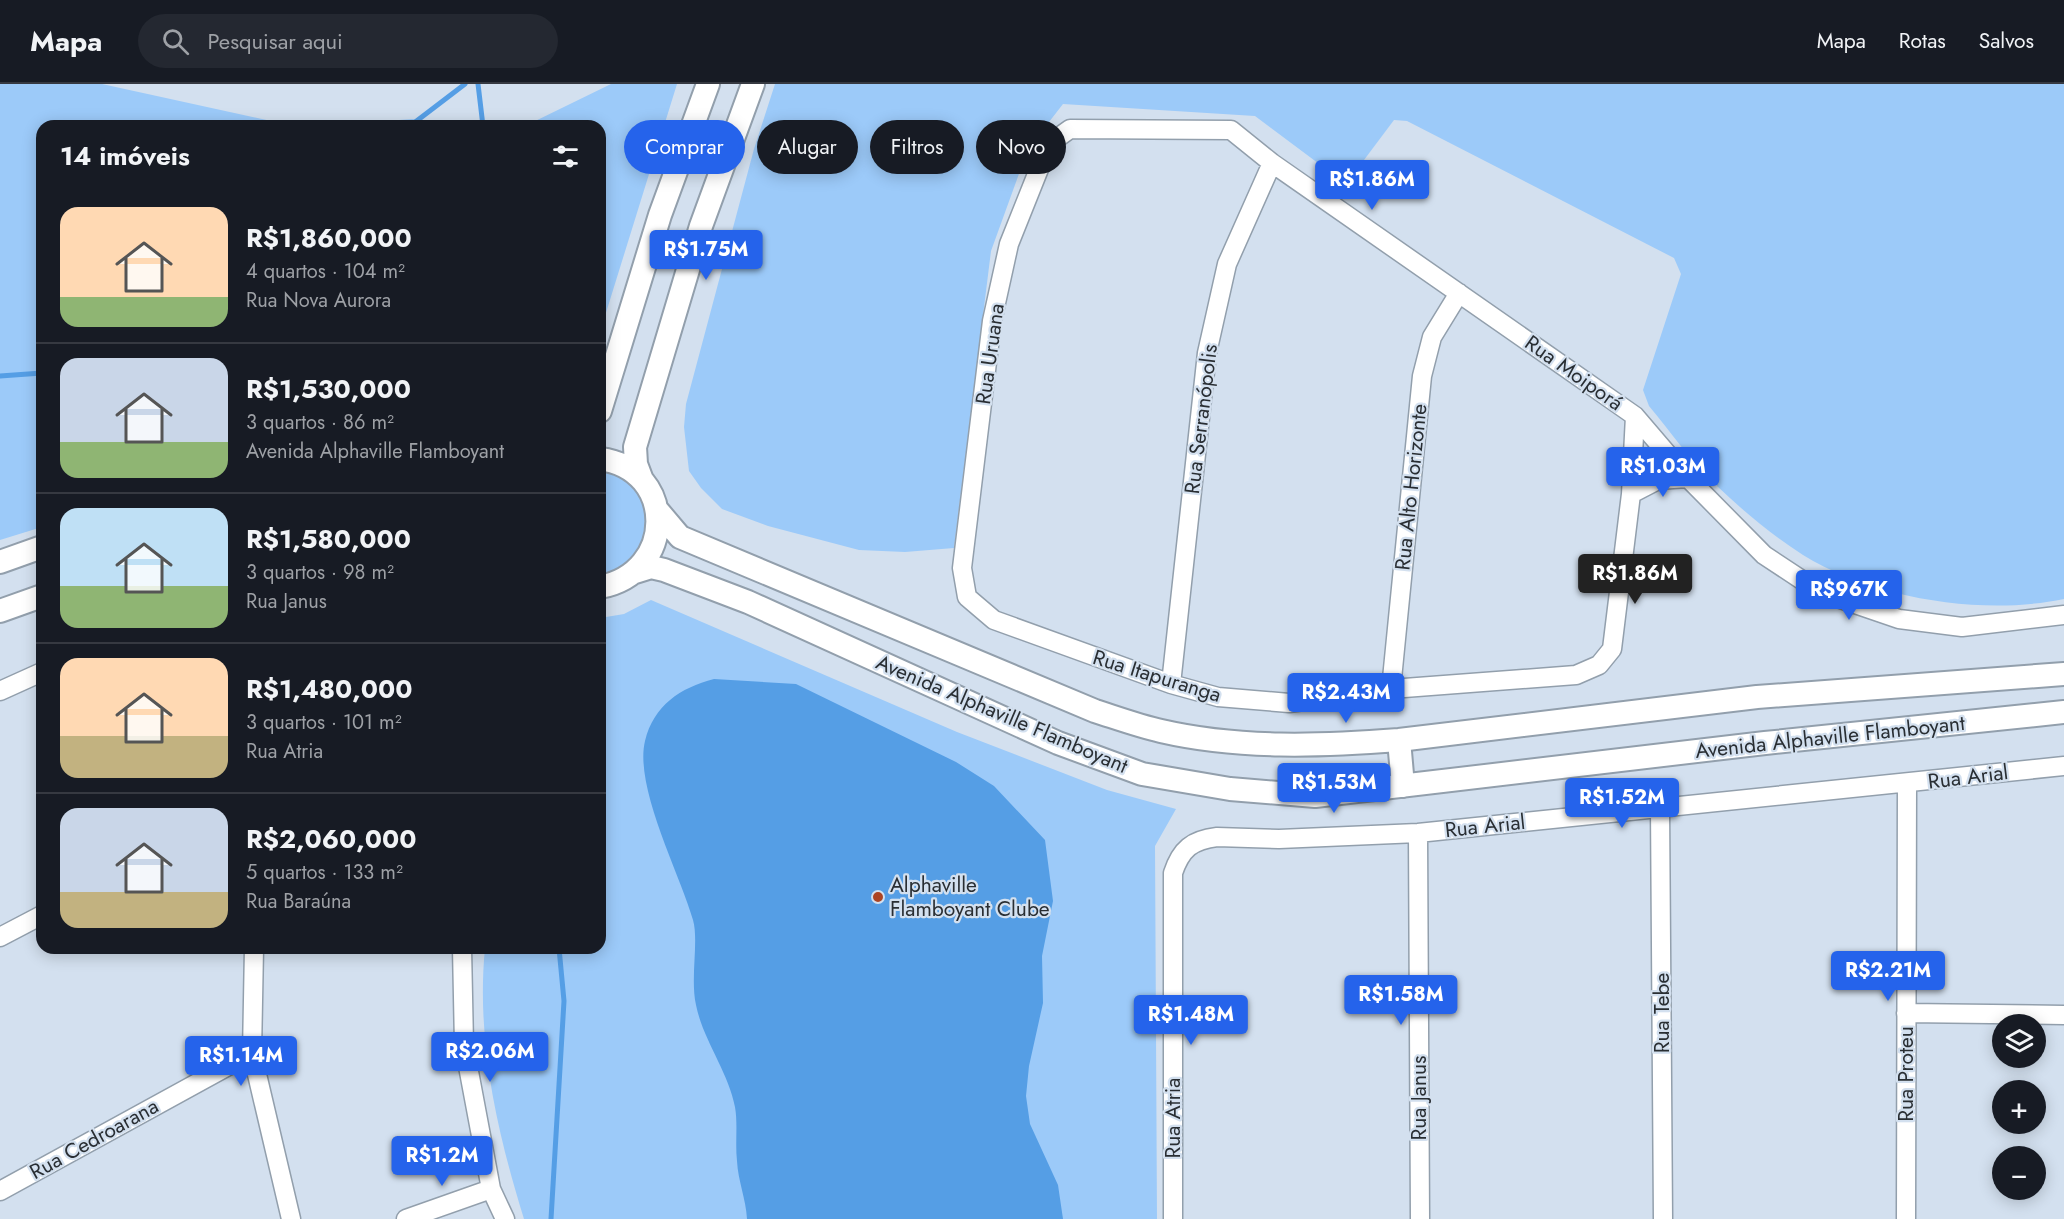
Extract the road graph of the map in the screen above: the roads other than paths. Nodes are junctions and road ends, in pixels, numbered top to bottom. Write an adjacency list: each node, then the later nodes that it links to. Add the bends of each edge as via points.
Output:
1 (708, 84): 6 (street, via 660,215)
2 (753, 84): 10 (street, via 701,226 635,447)
3 (1070, 129): 4 (street, Rua Moiporá, via 1231,130); 17 (street, Rua Uruana, via 1049,144 1009,244 992,321 962,568)
4 (1272, 163): 5 (street, Rua Moiporá); 23 (street, Rua Serranópolis, via 1227,264 1207,353)
5 (1459, 293): 7 (street, Rua Moiporá); 24 (street, Rua Alto Horizonte, via 1432,337 1422,376)
6 (606, 391)
7 (1635, 416): 9 (street, Rua Moiporá); 11 (street)
8 (606, 459): 10 (street, via 614,460)
9 (1688, 478): 11 (street, via 1658,480); 20 (street, Rua Moiporá, via 1764,555 1820,592 1899,619 1962,627)
10 (642, 480): 12 (street)
11 (1631, 494): 24 (street, Rua Itapuranga, via 1612,650 1599,665 1576,675)
12 (658, 512): 15 (street, via 657,534 650,555); 27 (street, Avenida Alphaville Flamboyant, via 680,537 763,574 1095,711 1162,732 1251,744)
13 (36, 549): 14 (street)
14 (0, 562)
15 (635, 572): 16 (street); 30 (street, Avenida Alphaville Flamboyant, via 651,567 664,570 748,602 1058,743 1142,774 1230,789 1315,796)
16 (606, 586)
17 (966, 597): 23 (street, Rua Itapuranga, via 994,620)
18 (36, 598): 19 (street)
19 (0, 611)
20 (2064, 615)
21 (2064, 674): 27 (street, Avenida Alphaville Flamboyant, via 1757,697)
22 (36, 675): 25 (street)
23 (1170, 684): 24 (street, Rua Itapuranga, via 1218,697 1288,703)
24 (1391, 689)
25 (0, 691)
26 (2064, 712): 30 (street, Avenida Alphaville Flamboyant)
27 (1399, 740): 30 (street)
28 (2064, 766): 29 (street, Rua Arial)
29 (1907, 784): 31 (street, Rua Arial); 38 (street, Rua Proteu)
30 (1403, 786)
31 (1660, 807): 32 (street, Rua Arial); 48 (street, Rua Tebe)
32 (1418, 833): 33 (street, Rua Arial, via 1200,839 1179,856); 47 (street, Rua Janus)
33 (1173, 873): 46 (street, Rua Atria)
34 (36, 918): 35 (street)
35 (0, 937)
36 (254, 954): 40 (street)
37 (462, 954): 41 (street, via 464,1045)
38 (1906, 1013): 39 (street); 49 (street, Rua Proteu)
39 (2064, 1015)
40 (252, 1053): 42 (street, Rua Cedroarana); 43 (street)
41 (491, 1189): 44 (street); 45 (street)
42 (0, 1191)
43 (291, 1219)
44 (406, 1219)
45 (505, 1219)
46 (1173, 1219)
47 (1420, 1219)
48 (1664, 1219)
49 (1906, 1219)

